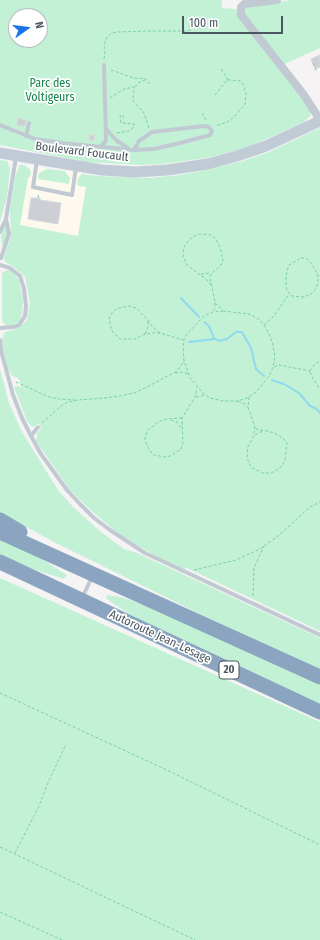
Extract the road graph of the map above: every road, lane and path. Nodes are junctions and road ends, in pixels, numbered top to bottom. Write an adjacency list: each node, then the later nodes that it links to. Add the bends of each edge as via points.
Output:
1 (277, 0): 14 (street, Boulevard Foucault, via 244,4 241,7 241,15 304,95)
2 (190, 26): 4 (path, via 191,30 187,31 112,34 105,42)
3 (313, 63): 6 (path)
4 (104, 66): 7 (path, via 134,78); 12 (lane)
5 (221, 69): 8 (path)
6 (316, 71)
7 (146, 79): 9 (path); 10 (path)
8 (228, 80): 11 (path); 17 (path, via 236,80 243,84 246,100 242,109 229,121)
9 (150, 84)
10 (134, 88): 12 (path, via 124,89); 19 (path, via 134,101 144,113)
11 (214, 95)
12 (104, 101): 18 (lane)
13 (123, 118): 20 (path, via 123,115 120,116 121,123 134,124 134,127)
14 (320, 121): 27 (street, Boulevard Foucault, via 252,151 191,167 130,172)
15 (29, 122): 21 (lane)
16 (0, 125): 21 (lane)
17 (214, 126)
18 (106, 128): 20 (lane); 22 (lane, via 105,142)
19 (151, 132): 23 (lane); 23 (lane, via 204,126 210,128 212,133 154,150)
20 (111, 135): 23 (lane)
21 (26, 136): 22 (lane)
22 (100, 147): 23 (lane)
23 (132, 150)
24 (0, 153): 25 (street, Boulevard Foucault)
25 (16, 156): 26 (street, Boulevard Foucault); 28 (lane)
26 (37, 160): 27 (street, Boulevard Foucault); 27 (lane, via 33,187 72,195)
27 (76, 167)
28 (6, 219): 29 (lane); 31 (lane, via 9,234)
29 (0, 232)
30 (0, 250): 31 (lane)
31 (1, 258): 32 (lane)
32 (0, 267): 42 (lane, via 10,268 20,276 26,306 25,316 19,325)
33 (212, 273): 34 (path); 34 (path, via 221,265 221,251 215,238 200,234 189,240 183,251 187,265); 35 (path)
34 (199, 274): 35 (path)
35 (211, 285): 37 (path)
36 (289, 293): 36 (path, via 292,296 303,297 315,290 318,275 306,258 289,265 286,274 286,291); 41 (path, via 273,317)
37 (215, 302): 38 (path); 39 (path, via 215,308)
38 (223, 311): 39 (path); 41 (path, via 249,314)
39 (211, 313): 46 (path, via 204,316 186,334)
40 (148, 320): 43 (path); 44 (path); 44 (path, via 136,308 129,306 116,309 109,319 112,332 120,339 135,339)
41 (264, 325): 49 (path, via 273,345)
42 (0, 328)
43 (160, 333): 44 (path); 46 (path)
44 (145, 334)
45 (0, 340): 53 (lane)
46 (184, 340): 47 (path)
47 (184, 360): 51 (path); 52 (path)
48 (320, 361): 50 (path)
49 (273, 367): 50 (path, via 279,365); 58 (path, via 265,382)
50 (310, 371): 55 (path)
51 (174, 373): 52 (path); 59 (path, via 134,393)
52 (189, 374): 54 (path)
53 (8, 378): 59 (path, via 49,397); 68 (lane)
54 (197, 387): 56 (path); 57 (path)
55 (320, 389)
56 (207, 396): 57 (path); 60 (path)
57 (195, 397): 62 (path)
58 (249, 397): 60 (path); 61 (path)
59 (78, 400): 64 (path, via 61,406)
60 (238, 400): 61 (path)
61 (248, 407): 65 (path)
62 (182, 418): 63 (path); 66 (path)
63 (171, 420): 66 (path, via 177,422); 66 (path, via 158,422 147,431 145,438 149,450 165,457 176,453 183,443)
64 (38, 427): 68 (lane)
65 (255, 428): 67 (path); 69 (path)
66 (182, 429)
67 (264, 431): 69 (path); 69 (path, via 276,434 287,443 282,466 271,473 263,473 249,464 248,446)
68 (31, 436): 75 (lane, via 67,490 94,518 128,542)
69 (254, 436)
70 (320, 502): 73 (path, via 310,507)
71 (0, 520): 77 (highway)
72 (0, 532): 77 (highway)
73 (265, 545): 75 (path, via 236,560); 79 (path, via 254,568)
74 (0, 562): 78 (highway, Autoroute Jean-Lesage / 20)
75 (184, 572): 79 (lane)
76 (0, 573): 78 (highway)
77 (94, 574): 78 (lane); 81 (highway)
78 (81, 600): 83 (highway, Autoroute Jean-Lesage / 20)
79 (254, 605): 80 (lane)
80 (320, 635)
81 (320, 677)
82 (0, 693): 85 (path, via 169,771)
83 (320, 712)
84 (66, 744): 87 (path, via 39,806)
85 (320, 845)
86 (0, 847): 87 (path)
87 (14, 854): 90 (path)
88 (0, 912): 89 (path)
89 (62, 940)
90 (195, 940)

